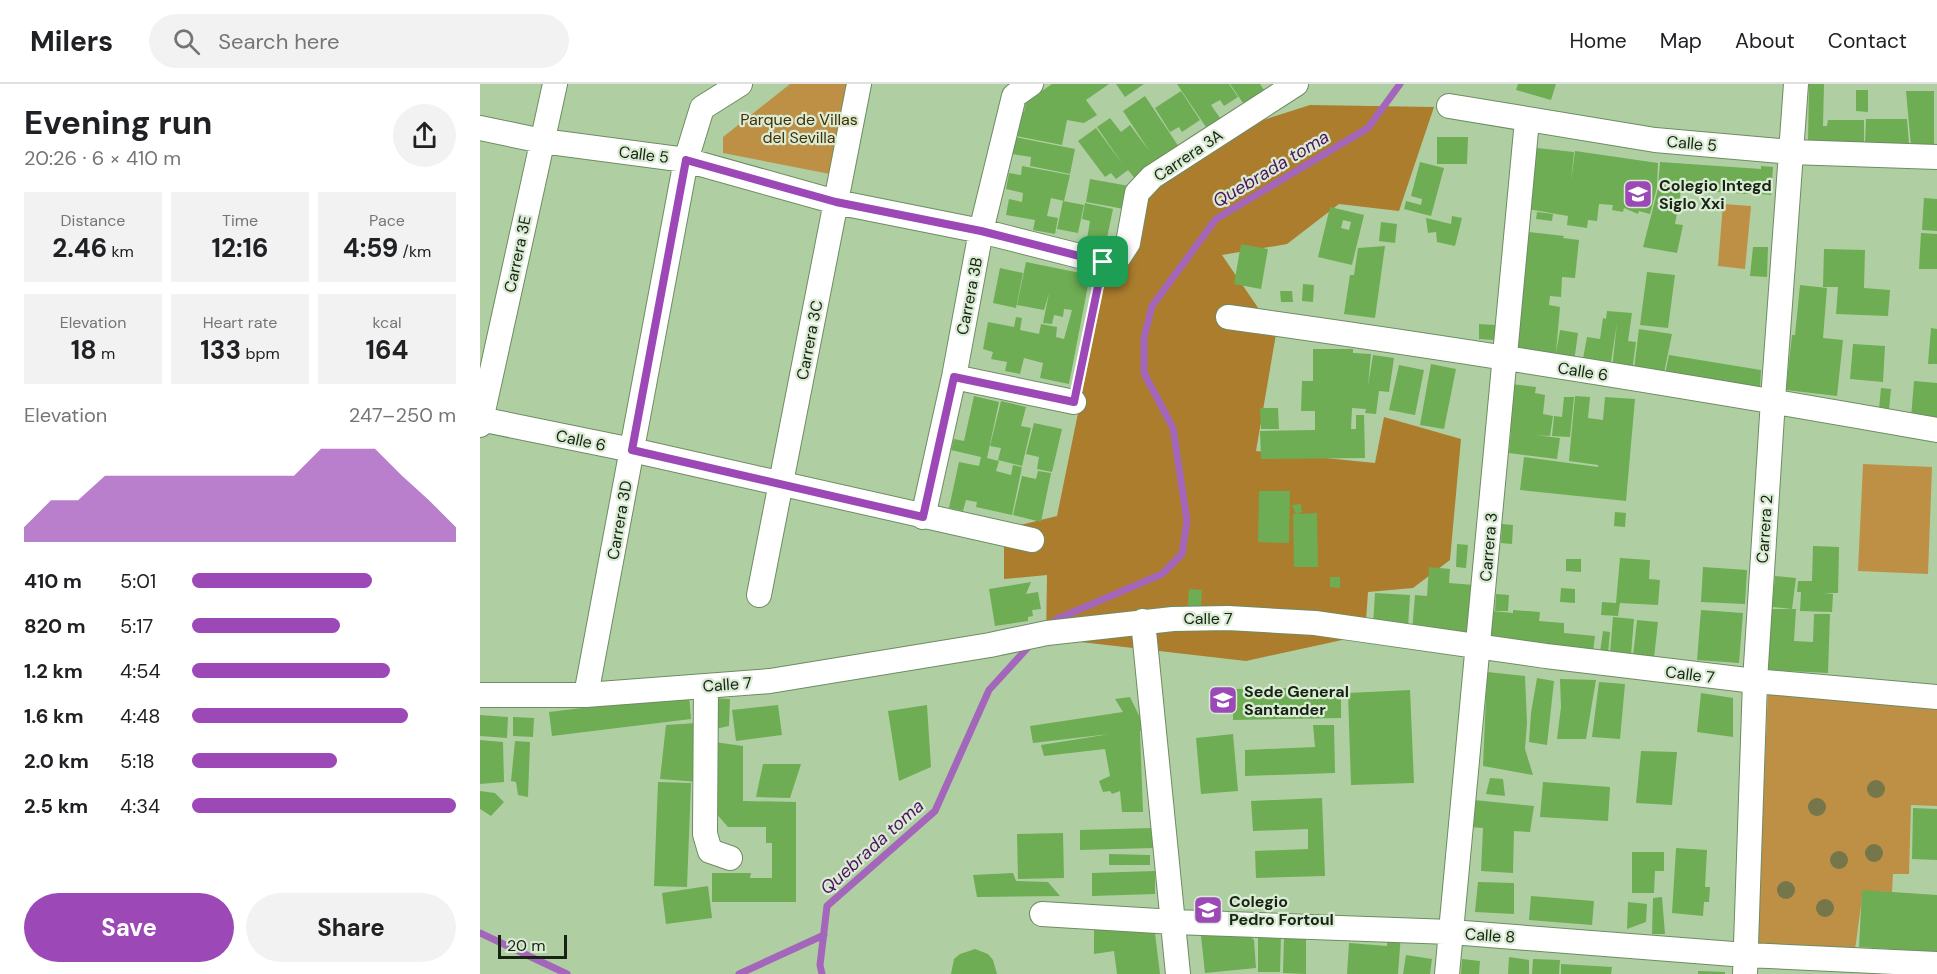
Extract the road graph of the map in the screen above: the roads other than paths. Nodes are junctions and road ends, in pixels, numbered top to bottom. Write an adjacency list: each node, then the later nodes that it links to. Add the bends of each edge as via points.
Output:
1 (555, 84): 10 (street, Carrera 3E)
2 (740, 84): 13 (street, Carrera 3D, via 702,108)
3 (859, 84): 14 (street, Carrera 3C)
4 (1031, 84): 15 (street, Carrera 3B, via 1014,96)
5 (1296, 84): 15 (street, Carrera 3A, via 1152,177 1137,193 1128,243 1119,257 1103,262)
6 (1796, 84): 11 (street, Carrera 2)
7 (1449, 106): 8 (street, Calle 5)
8 (1527, 120): 11 (street, Calle 5, via 1655,140); 17 (street, Carrera 3)
9 (480, 128): 10 (street, Calle 5)
10 (542, 141): 13 (street, Calle 5); 21 (street, Carrera 3E)
11 (1791, 152): 12 (street, Calle 5); 19 (street, Carrera 2)
12 (1937, 157)
13 (686, 160): 14 (street, Calle 5); 23 (street, Carrera 3D)
14 (836, 202): 15 (street, Calle 5); 24 (street, Carrera 3C)
15 (981, 231): 18 (street, Carrera 3B)
16 (1228, 317): 17 (street, Calle 6)
17 (1505, 358): 19 (street, Calle 6); 29 (street, Carrera 3)
18 (954, 377): 20 (street); 25 (street, Carrera 3B)
19 (1773, 400): 22 (street, Calle 6); 30 (street, Carrera 2)
20 (1074, 402)
21 (480, 421): 23 (street, Calle 6)
22 (1937, 430)
23 (632, 450): 24 (street, Calle 6); 33 (street, Carrera 3D)
24 (781, 483): 25 (street, Calle 6); 27 (street, Carrera 3C)
25 (923, 517): 26 (street, Calle 6)
26 (1032, 540)
27 (759, 595)
28 (1143, 621): 29 (street, Calle 7, via 1228,618 1314,623); 31 (street, Calle 7, via 1047,633 770,681); 37 (street)
29 (1479, 647): 30 (street, Calle 7); 38 (street, Carrera 3)
30 (1755, 681): 34 (street, Calle 7); 39 (street, Carrera 2)
31 (706, 686): 33 (street, Calle 7); 35 (street, via 705,834 710,851)
32 (480, 695): 33 (street, Calle 7)
33 (586, 695)
34 (1937, 697)
35 (730, 858)
36 (1042, 914): 37 (street, Calle 8)
37 (1174, 922): 38 (street, Calle 8); 41 (street)
38 (1450, 932): 39 (street, Calle 8); 42 (street, Carrera 3)
39 (1745, 964): 40 (street, Calle 8)
40 (1937, 964)
41 (1178, 974)
42 (1447, 974)

